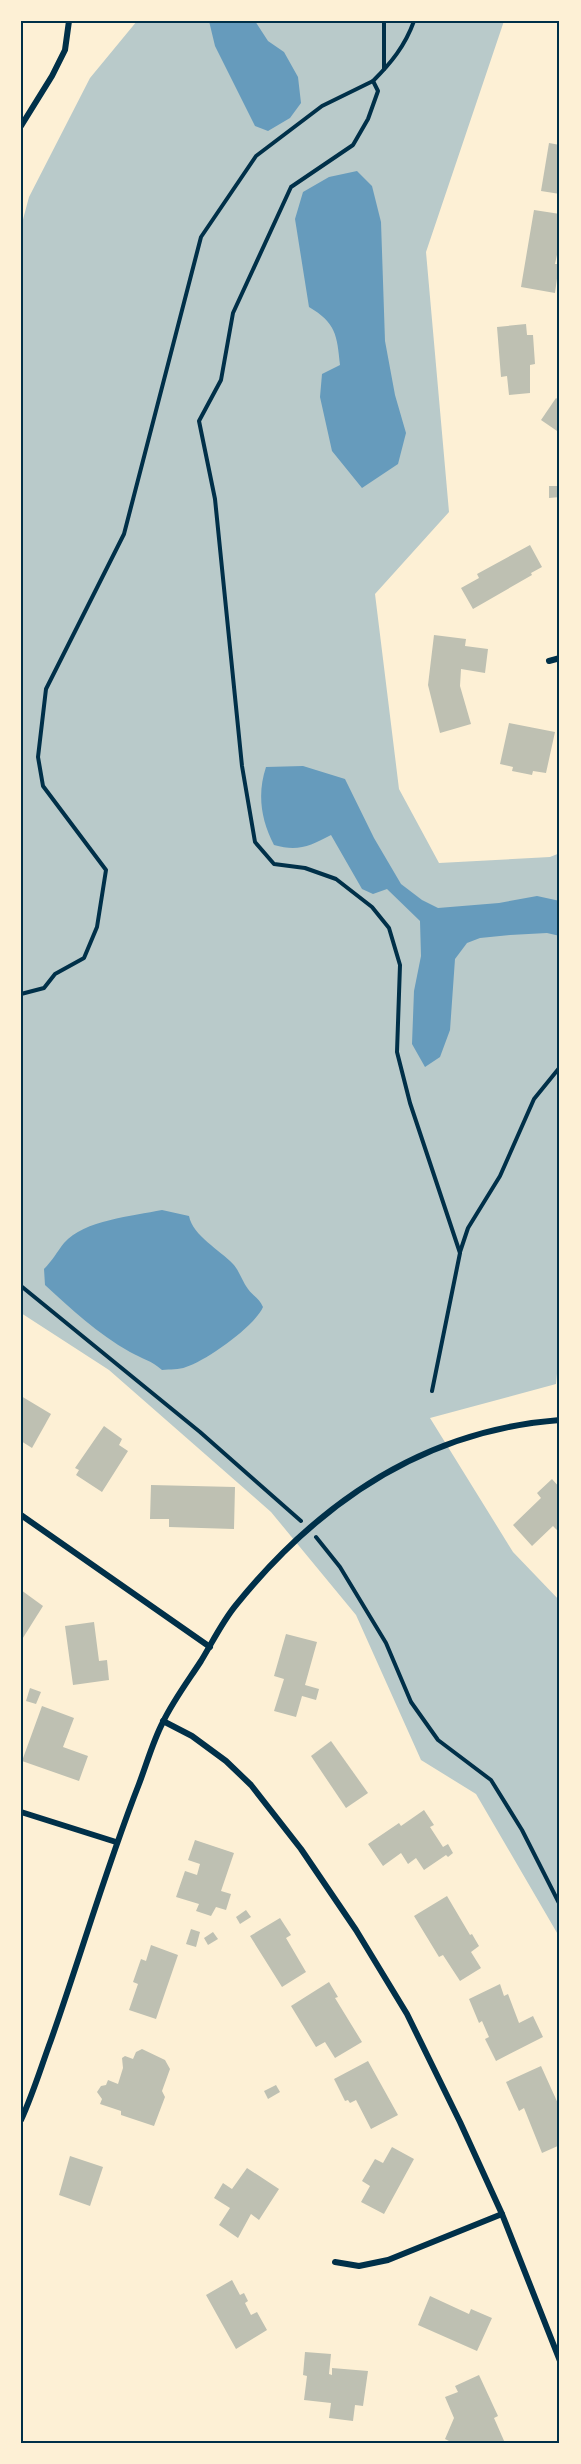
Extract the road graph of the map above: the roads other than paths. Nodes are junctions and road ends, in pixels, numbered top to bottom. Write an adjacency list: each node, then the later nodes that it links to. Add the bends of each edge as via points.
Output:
1 (69, 21): 2 (street, via 65,50)
2 (21, 126)
3 (560, 658): 4 (street)
4 (549, 661)
5 (560, 1420): 7 (street, via 483,1431 445,1443 356,1491 263,1574 234,1607)
6 (21, 1515): 7 (street)
7 (210, 1647): 8 (street)
8 (163, 1721): 10 (street); 12 (street, via 226,1761 251,1785 301,1849 407,2014)
9 (21, 1812): 10 (street)
10 (116, 1842): 11 (street)
11 (21, 2120)
12 (502, 2214): 13 (street, via 388,2260 359,2265); 14 (street)
13 (335, 2262)
14 (560, 2361)

